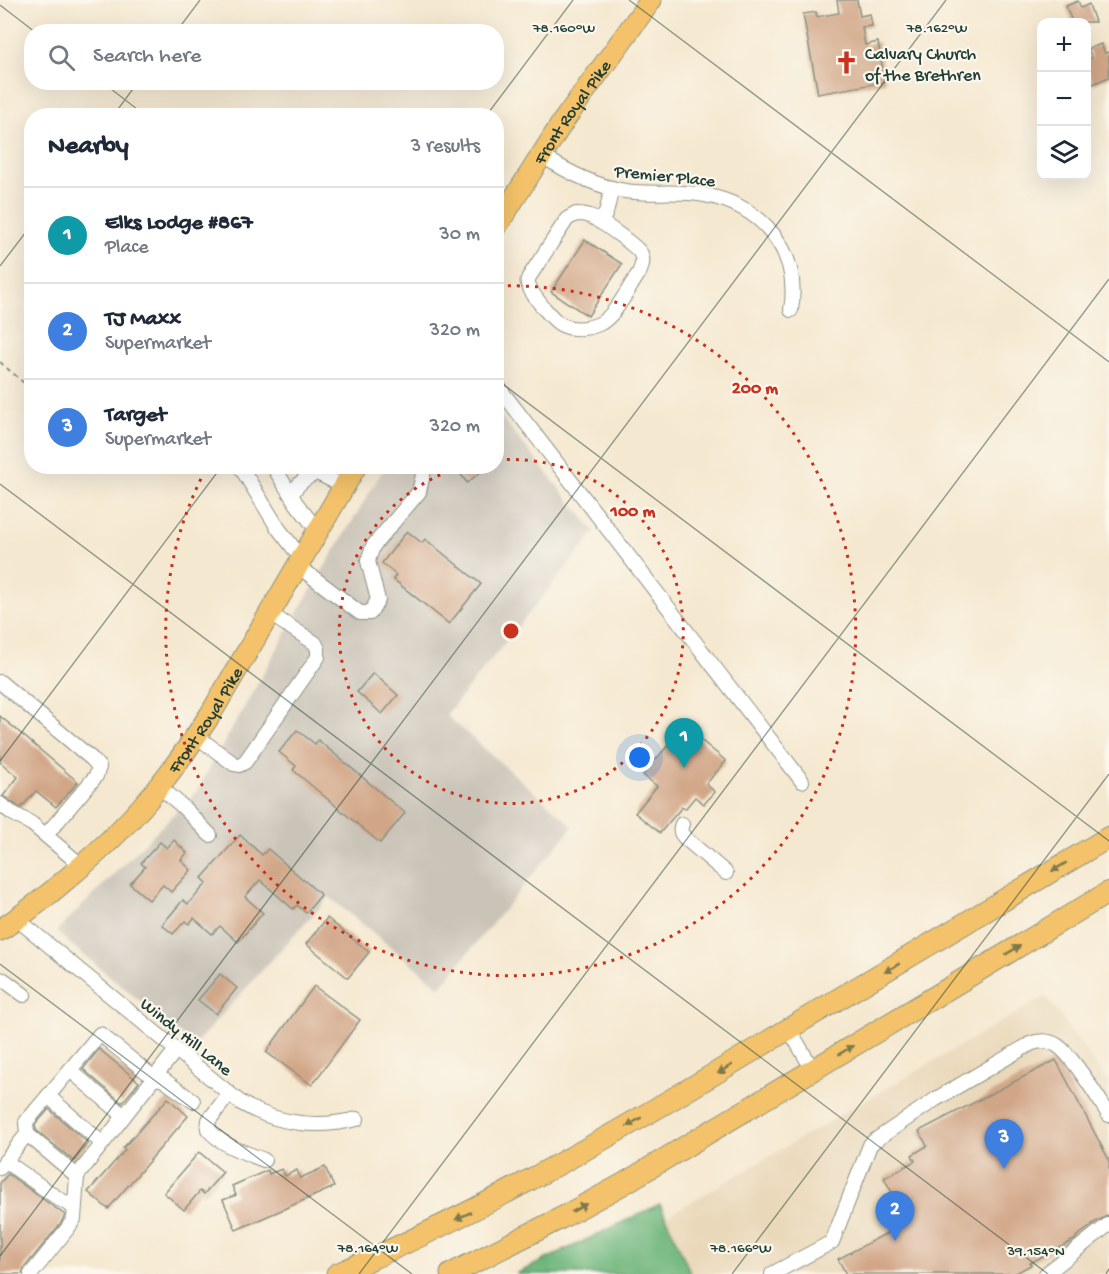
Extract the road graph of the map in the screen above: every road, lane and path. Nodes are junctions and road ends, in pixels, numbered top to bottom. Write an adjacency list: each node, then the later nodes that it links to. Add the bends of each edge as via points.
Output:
1 (650, 0): 2 (highway, Front Royal Pike)
2 (541, 155): 3 (street, Premier Place, via 578,177); 4 (highway, Front Royal Pike)
3 (612, 188): 5 (street); 6 (street, Premier Place, via 702,195 747,211 782,247 792,278)
4 (504, 214)
5 (600, 222): 5 (street, via 580,213 567,219 529,277 531,290 553,319 563,325 582,328 604,321 642,267 637,249)
6 (791, 310)
7 (0, 362): 8 (path)
8 (24, 383)
9 (504, 394): 23 (street)
10 (245, 474): 19 (street)
11 (278, 474): 17 (street)
12 (314, 474): 17 (street, via 297,485)
13 (319, 474): 16 (street)
14 (351, 474): 16 (highway, Front Royal Pike)
15 (422, 474): 19 (street, via 419,492 373,546 368,561 378,600 370,613 360,613)
16 (344, 486): 18 (highway, Front Royal Pike)
17 (291, 495): 18 (street)
18 (318, 531): 19 (highway, Front Royal Pike)
19 (300, 563): 20 (highway, Front Royal Pike)
20 (270, 614): 22 (highway, Front Royal Pike); 22 (street, via 315,643 318,657 245,762 234,764)
21 (0, 682): 27 (street, via 99,767 96,776)
22 (196, 736): 24 (highway, Front Royal Pike)
23 (802, 781)
24 (159, 786): 28 (street); 30 (highway, Front Royal Pike)
25 (0, 804): 27 (street)
26 (682, 824): 31 (street, via 683,837)
27 (46, 835): 30 (street)
28 (210, 835)
29 (1109, 837): 36 (highway, one-way to 36)
30 (82, 866): 33 (highway, Front Royal Pike)
31 (726, 873)
32 (1109, 892): 39 (highway, one-way to 32)
33 (9, 925): 37 (street, Windy Hill Lane)
34 (0, 979): 35 (street)
35 (24, 995)
36 (789, 1029): 39 (street); 55 (highway, one-way to 55, via 498,1198)
37 (176, 1050): 40 (street); 41 (street, Windy Hill Lane)
38 (70, 1070): 40 (street, via 100,1034); 42 (street); 44 (street)
39 (813, 1070): 56 (highway, one-way to 39, via 623,1184)
40 (154, 1078): 43 (street, via 164,1080); 44 (street)
41 (229, 1094): 46 (street, Windy Hill Lane, via 262,1115 287,1121 331,1124); 49 (street, via 209,1120 208,1129 229,1146)
42 (48, 1096): 47 (street, via 26,1122); 48 (street)
43 (192, 1101)
44 (124, 1116): 48 (street)
45 (1109, 1116): 57 (street, via 1062,1049 1047,1041 1030,1044 872,1142 832,1242)
46 (357, 1119)
47 (27, 1134): 50 (street); 51 (street)
48 (102, 1143): 51 (street)
49 (264, 1160)
50 (3, 1164): 52 (street)
51 (77, 1176): 52 (street)
52 (74, 1207): 54 (street, via 69,1228)
53 (1109, 1224): 58 (street)
54 (31, 1274)
55 (337, 1274)
56 (452, 1274)
57 (772, 1274)
58 (1046, 1274)

